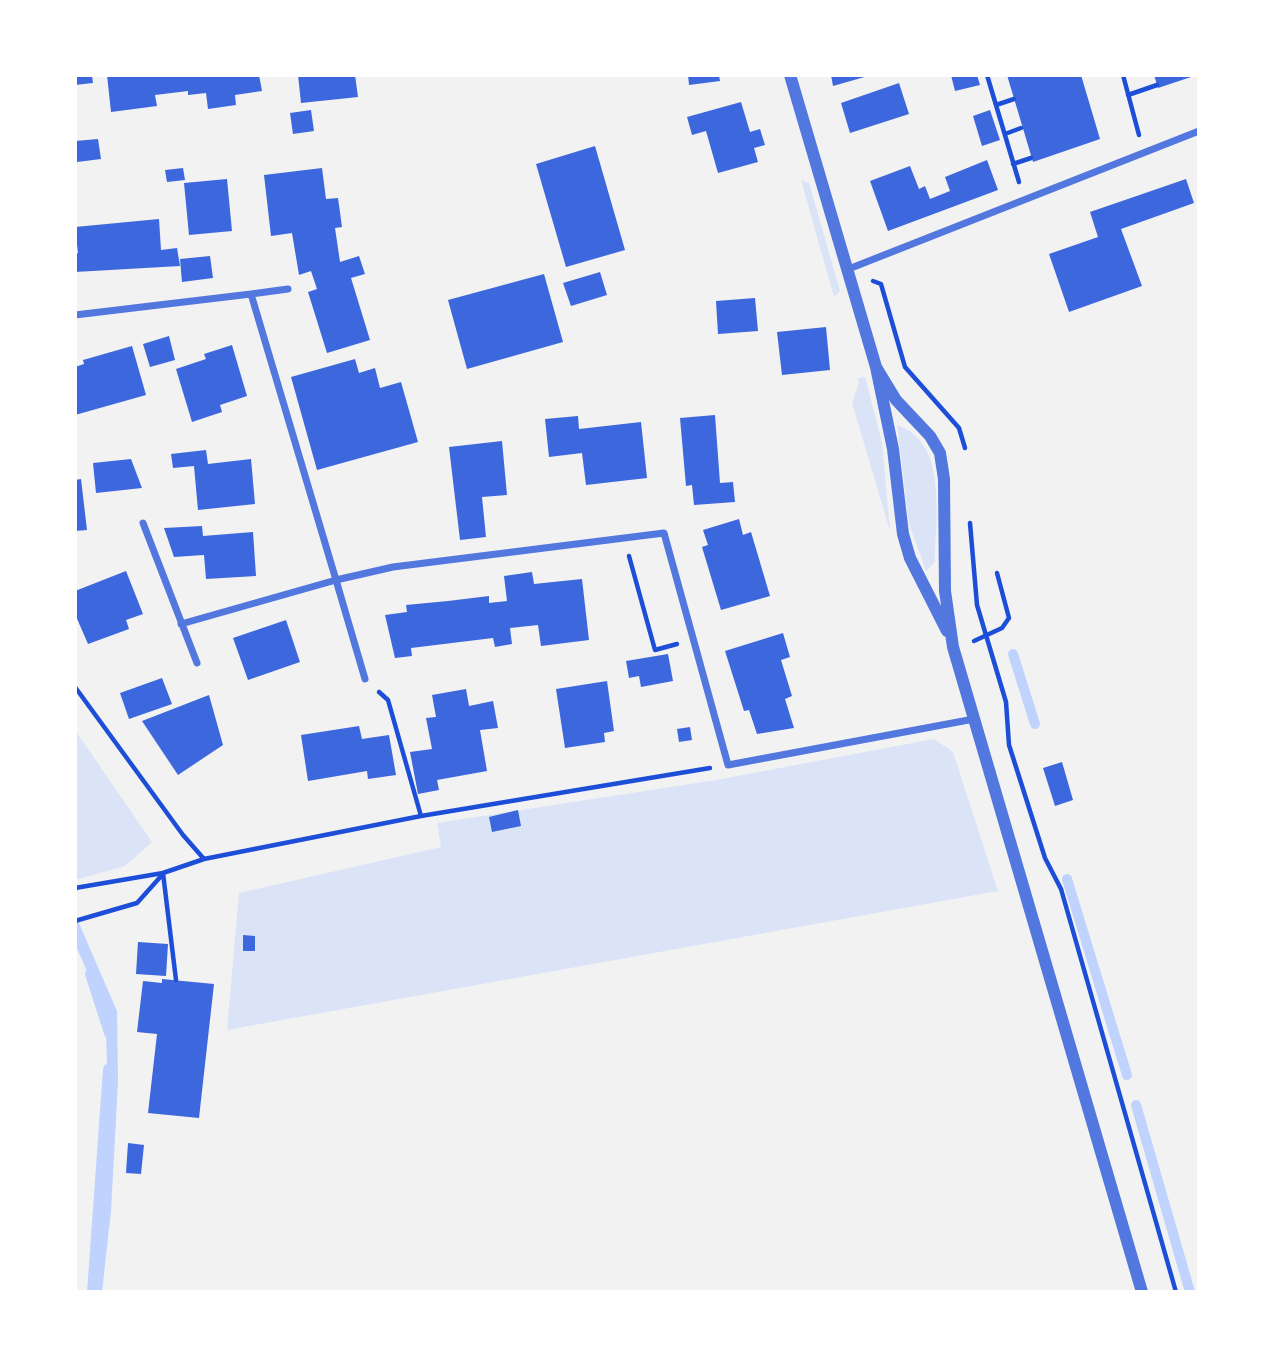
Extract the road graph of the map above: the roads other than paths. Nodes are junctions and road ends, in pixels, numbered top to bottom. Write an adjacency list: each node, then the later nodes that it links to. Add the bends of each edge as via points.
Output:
1 (790, 75): 3 (street)
2 (1199, 131): 3 (street)
3 (846, 270): 7 (street)
4 (288, 289): 5 (street)
5 (251, 294): 6 (street); 9 (street)
6 (75, 315)
7 (876, 367): 11 (street, via 902,534); 11 (street, via 896,400 940,453 944,573)
8 (143, 523): 10 (street)
9 (336, 580): 10 (street); 13 (street); 14 (street, via 393,567 664,533 728,765)
10 (181, 624): 12 (street)
11 (953, 647): 14 (street)
12 (197, 663)
13 (365, 679)
14 (974, 719): 15 (street)
15 (1142, 1292)

